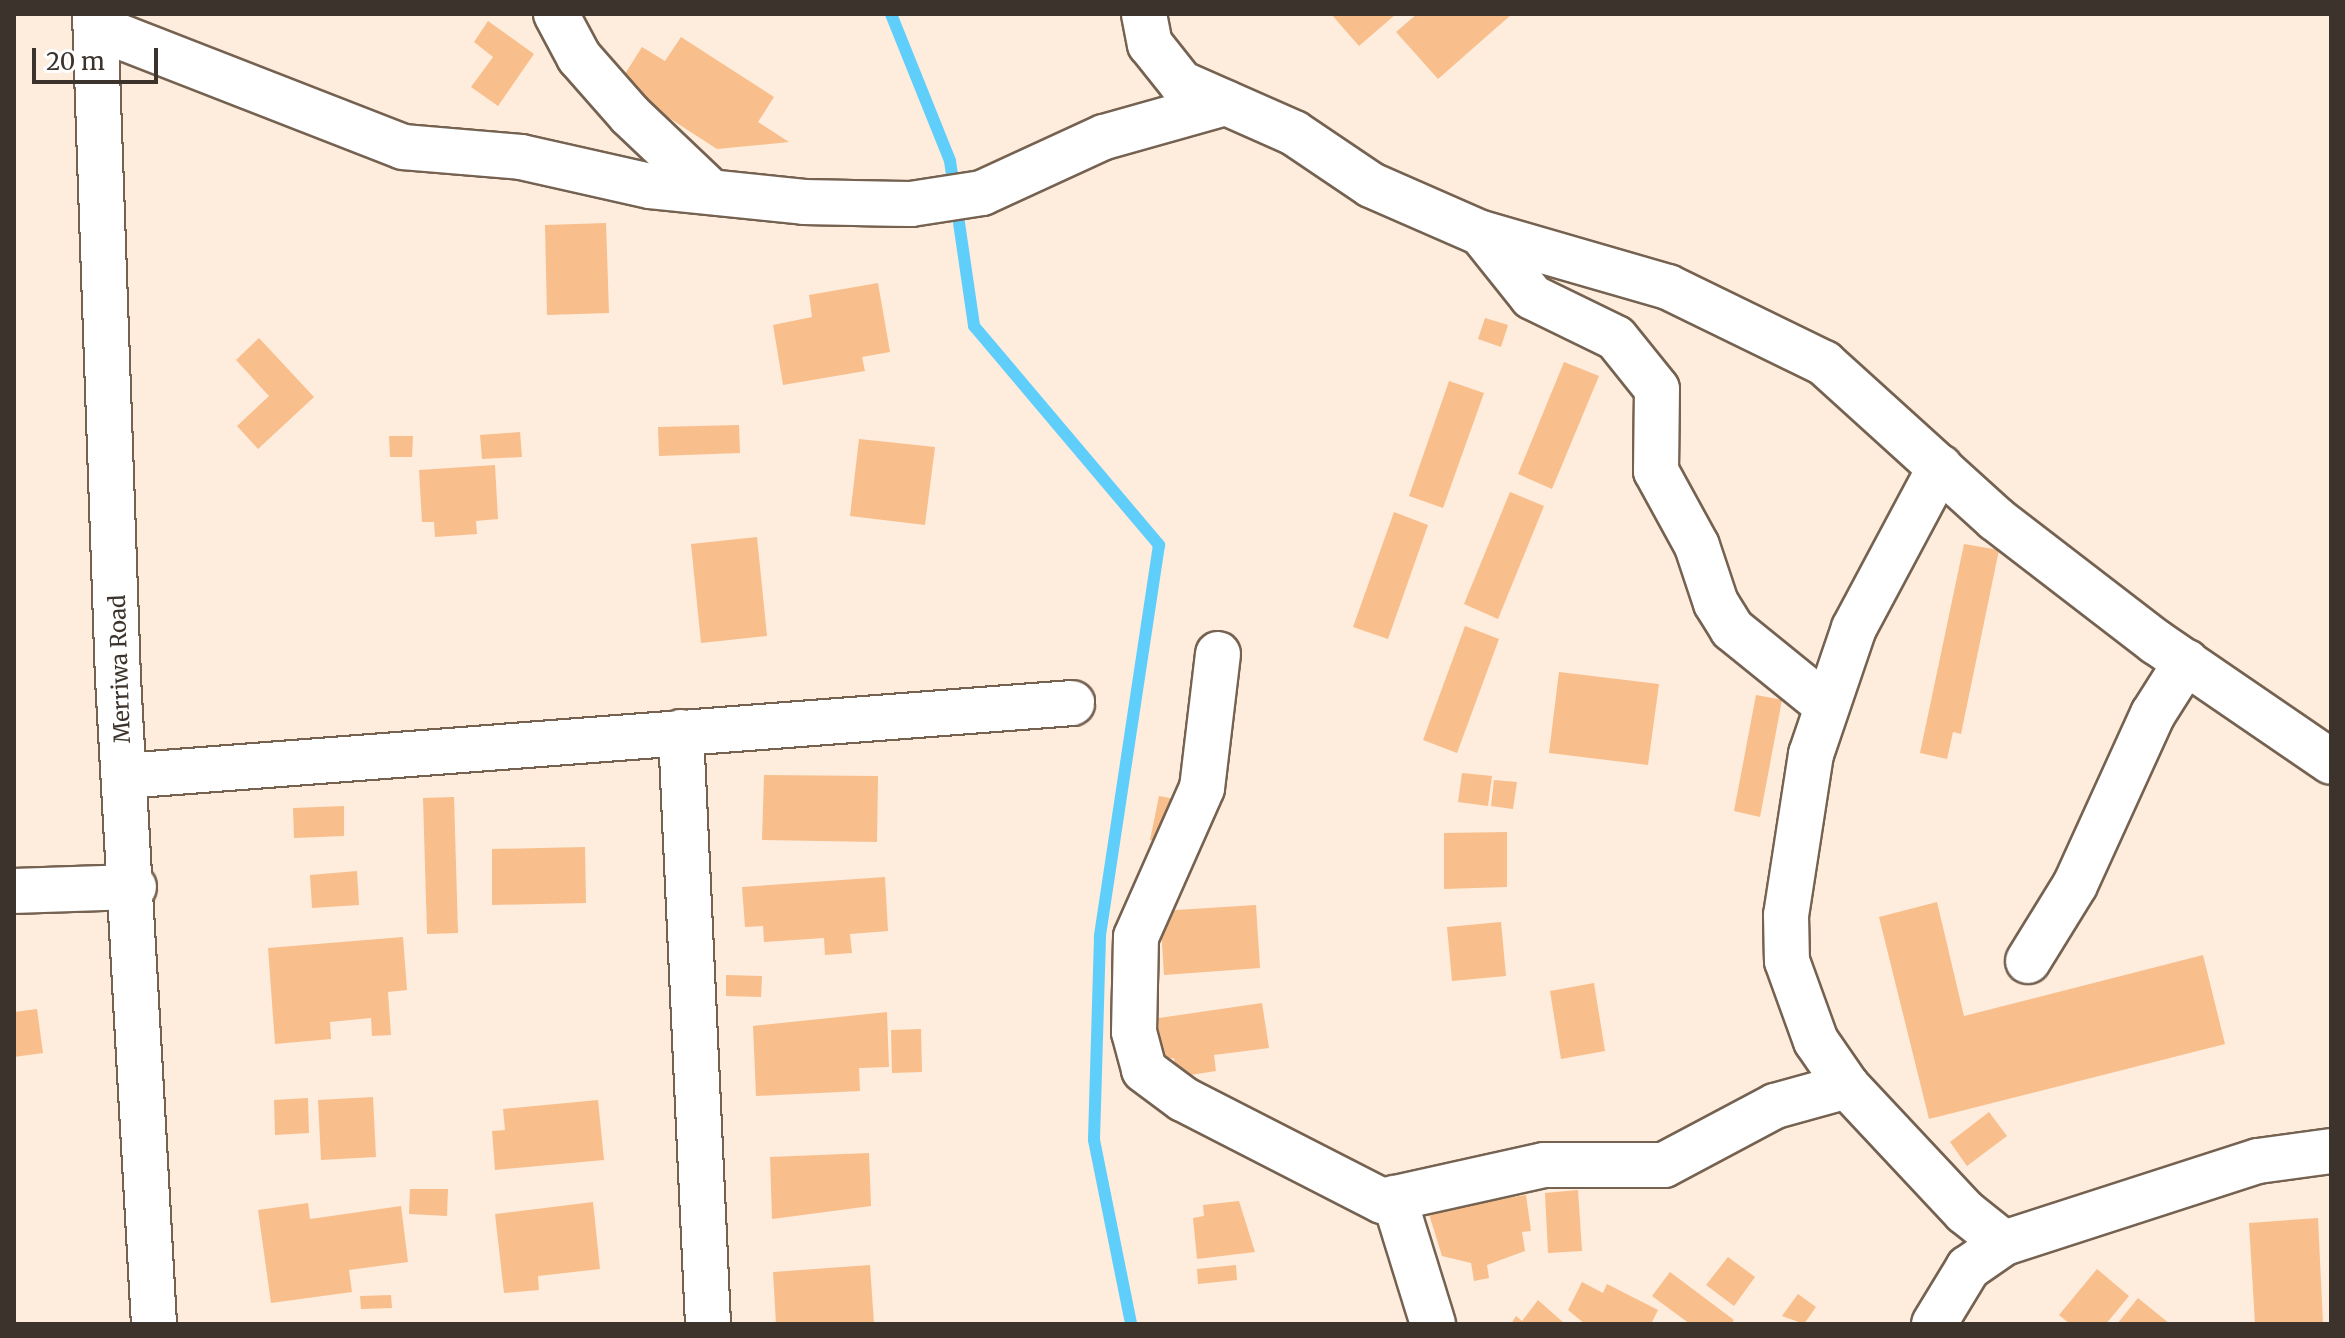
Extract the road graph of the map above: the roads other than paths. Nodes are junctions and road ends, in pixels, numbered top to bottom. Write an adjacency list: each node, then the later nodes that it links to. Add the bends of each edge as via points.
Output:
1 (556, 14): 5 (street, via 579,57 630,115)
2 (1144, 14): 4 (street, via 1150,44 1181,83)
3 (97, 21): 5 (street, via 403,147 521,157); 14 (street, Merriwa Road)
4 (1225, 103): 5 (street, via 1104,137 982,193 911,204); 6 (street, via 1294,133 1371,185)
5 (711, 192)
6 (1481, 233): 7 (street, via 1668,287 1807,354); 11 (street, via 1532,297 1616,338 1657,389 1656,471 1697,546 1716,603 1732,629)
7 (1940, 467): 9 (street, via 1996,519); 11 (street, via 1854,628)
8 (1218, 654): 20 (street, via 1202,788 1136,937 1134,1032 1144,1070 1183,1099 1325,1175 1382,1201)
9 (2186, 662): 13 (street); 17 (street, via 2153,714 2075,885)
10 (1072, 703): 12 (street)
11 (1826, 705): 18 (street, via 1792,869 1787,961 1816,1041)
12 (681, 732): 14 (street); 23 (street)
13 (2331, 762)
14 (124, 776): 15 (street, Merriwa Road)
15 (134, 887): 16 (street); 22 (street, Merriwa Road)
16 (14, 891)
17 (2028, 961)
18 (1847, 1086): 20 (street, via 1775,1106 1664,1165 1544,1165); 21 (street, via 1965,1212)
19 (2331, 1151): 21 (street, via 2258,1161)
20 (1394, 1198): 24 (street)
21 (2004, 1243): 25 (street, via 1968,1268)
22 (154, 1324)
23 (708, 1324)
24 (1433, 1324)
25 (1934, 1324)

